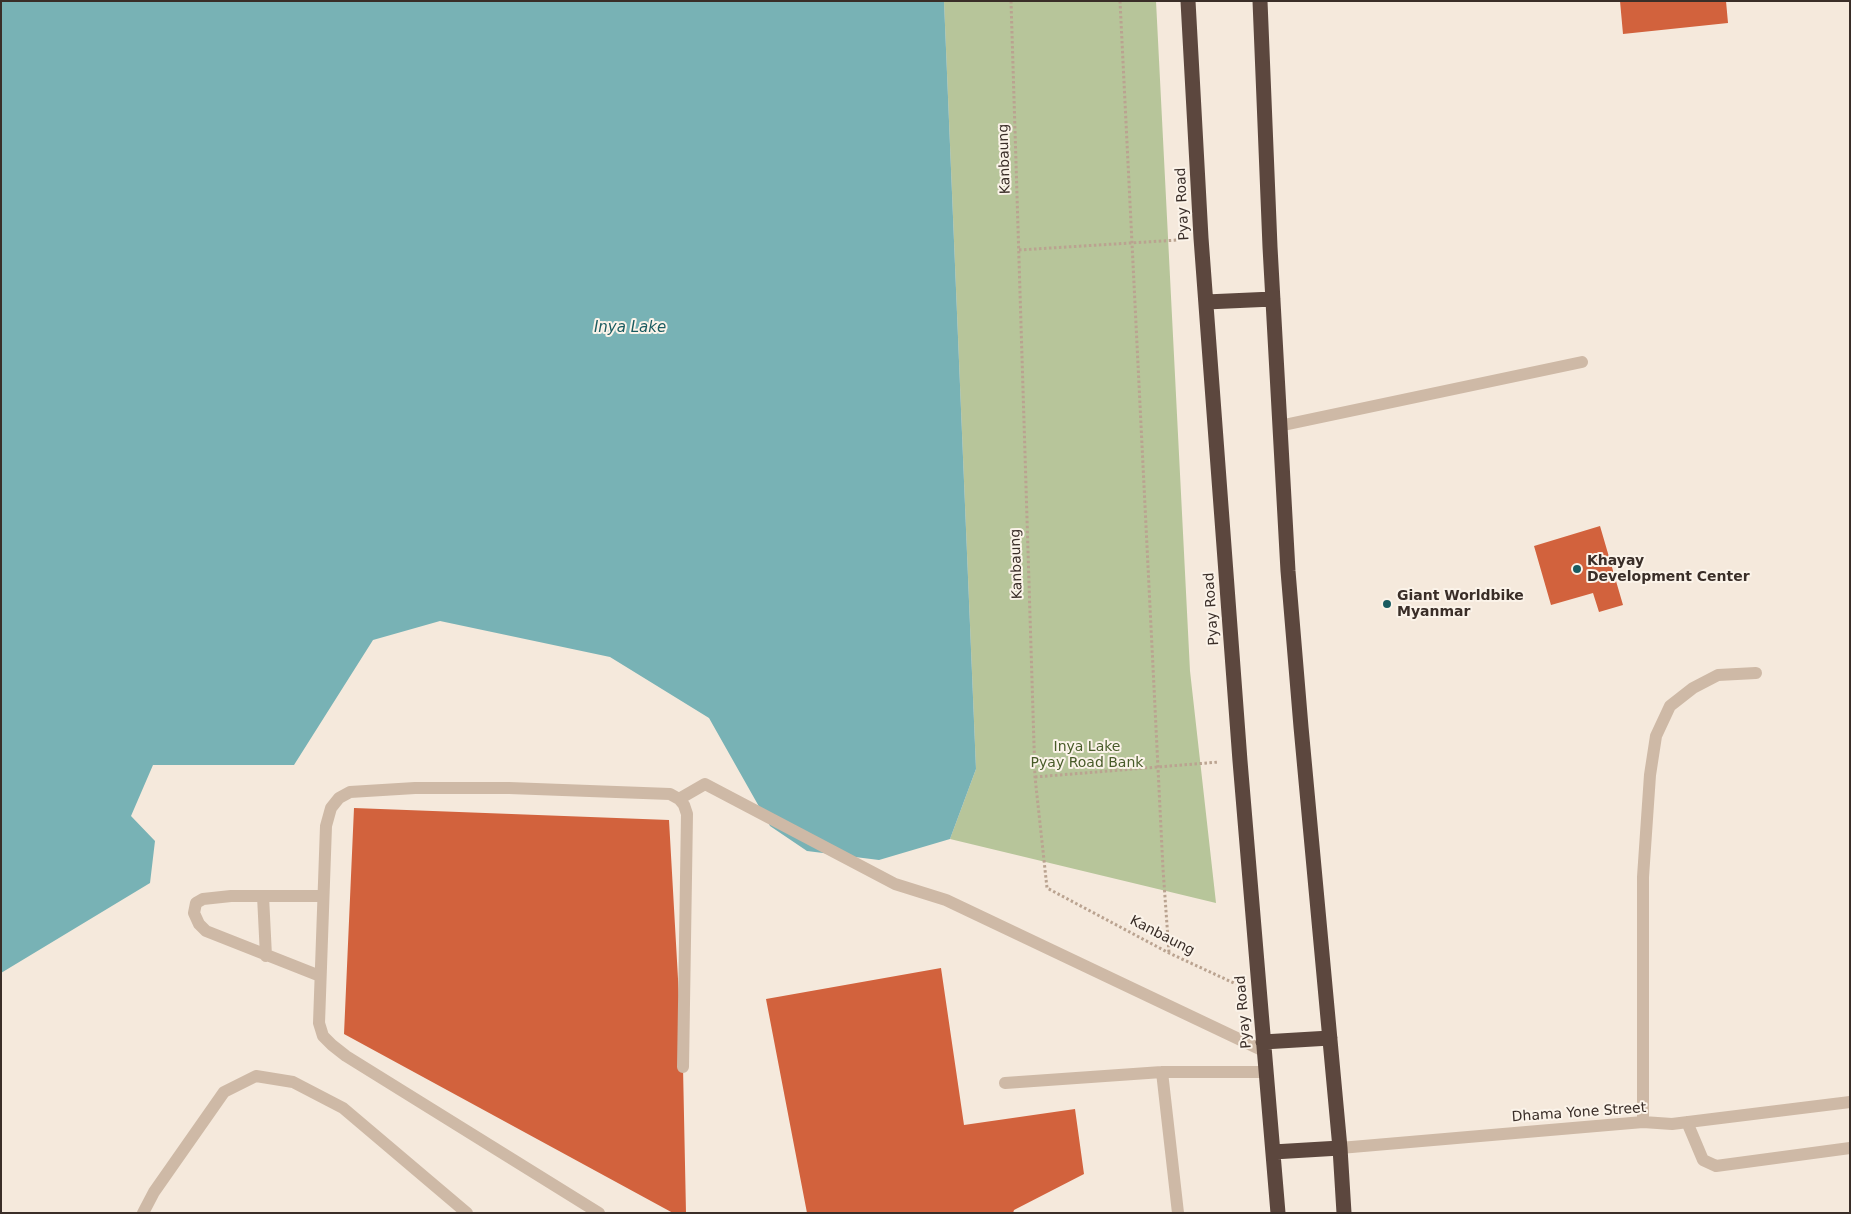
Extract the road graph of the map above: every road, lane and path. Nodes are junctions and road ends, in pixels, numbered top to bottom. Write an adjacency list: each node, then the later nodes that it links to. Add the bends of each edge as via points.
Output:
1 (1011, 1): 7 (path, Kanbaung)
2 (1120, 1): 6 (path)
3 (1188, 1): 5 (highway, Pyay Road)
4 (1260, 1): 8 (highway)
5 (1201, 238): 6 (path); 9 (highway, Pyay Road)
6 (1132, 243): 7 (path); 14 (path)
7 (1019, 250): 15 (path, Kanbaung)
8 (1273, 299): 9 (highway); 11 (highway)
9 (1206, 302): 13 (highway, Pyay Road)
10 (1582, 362): 11 (street)
11 (1280, 426): 23 (highway, via 1288,571)
12 (1756, 673): 30 (street, via 1718,675 1693,688 1670,706 1656,736 1643,877)
13 (1240, 760): 14 (path); 22 (highway, Pyay Road)
14 (1158, 768): 15 (path); 19 (path)
15 (1035, 776): 19 (path, Kanbaung, via 1047,888)
16 (678, 798): 18 (street, via 670,794 509,788 350,792 331,808 326,826); 24 (street, via 705,784 895,884 946,900); 25 (street, via 687,814)
17 (264, 896): 18 (street); 20 (street); 20 (street, via 203,899 196,904 194,913 206,931)
18 (323, 896): 21 (street)
19 (1169, 953): 22 (path, Kanbaung)
20 (266, 956): 21 (street)
21 (320, 976): 37 (street, via 319,1023 332,1045)
22 (1259, 994): 24 (highway, Pyay Road)
23 (1330, 1038): 24 (highway); 32 (highway)
24 (1263, 1046): 27 (highway, Pyay Road)
25 (683, 1067)
26 (1162, 1072): 27 (street); 28 (street); 38 (street)
27 (1265, 1072): 34 (highway, Pyay Road)
28 (1005, 1083)
29 (1850, 1102): 31 (street, Dhama Yone Street)
30 (1643, 1122): 31 (street, Dhama Yone Street); 32 (street, Dhama Yone Street)
31 (1687, 1122): 33 (street, via 1703,1160 1716,1166)
32 (1340, 1148): 34 (highway); 40 (highway)
33 (1850, 1148)
34 (1273, 1152): 39 (highway, Pyay Road)
35 (143, 1213): 36 (street, via 154,1192 224,1092 256,1076 293,1082 343,1108)
36 (467, 1213)
37 (599, 1213)
38 (1178, 1213)
39 (1278, 1213)
40 (1344, 1213)

